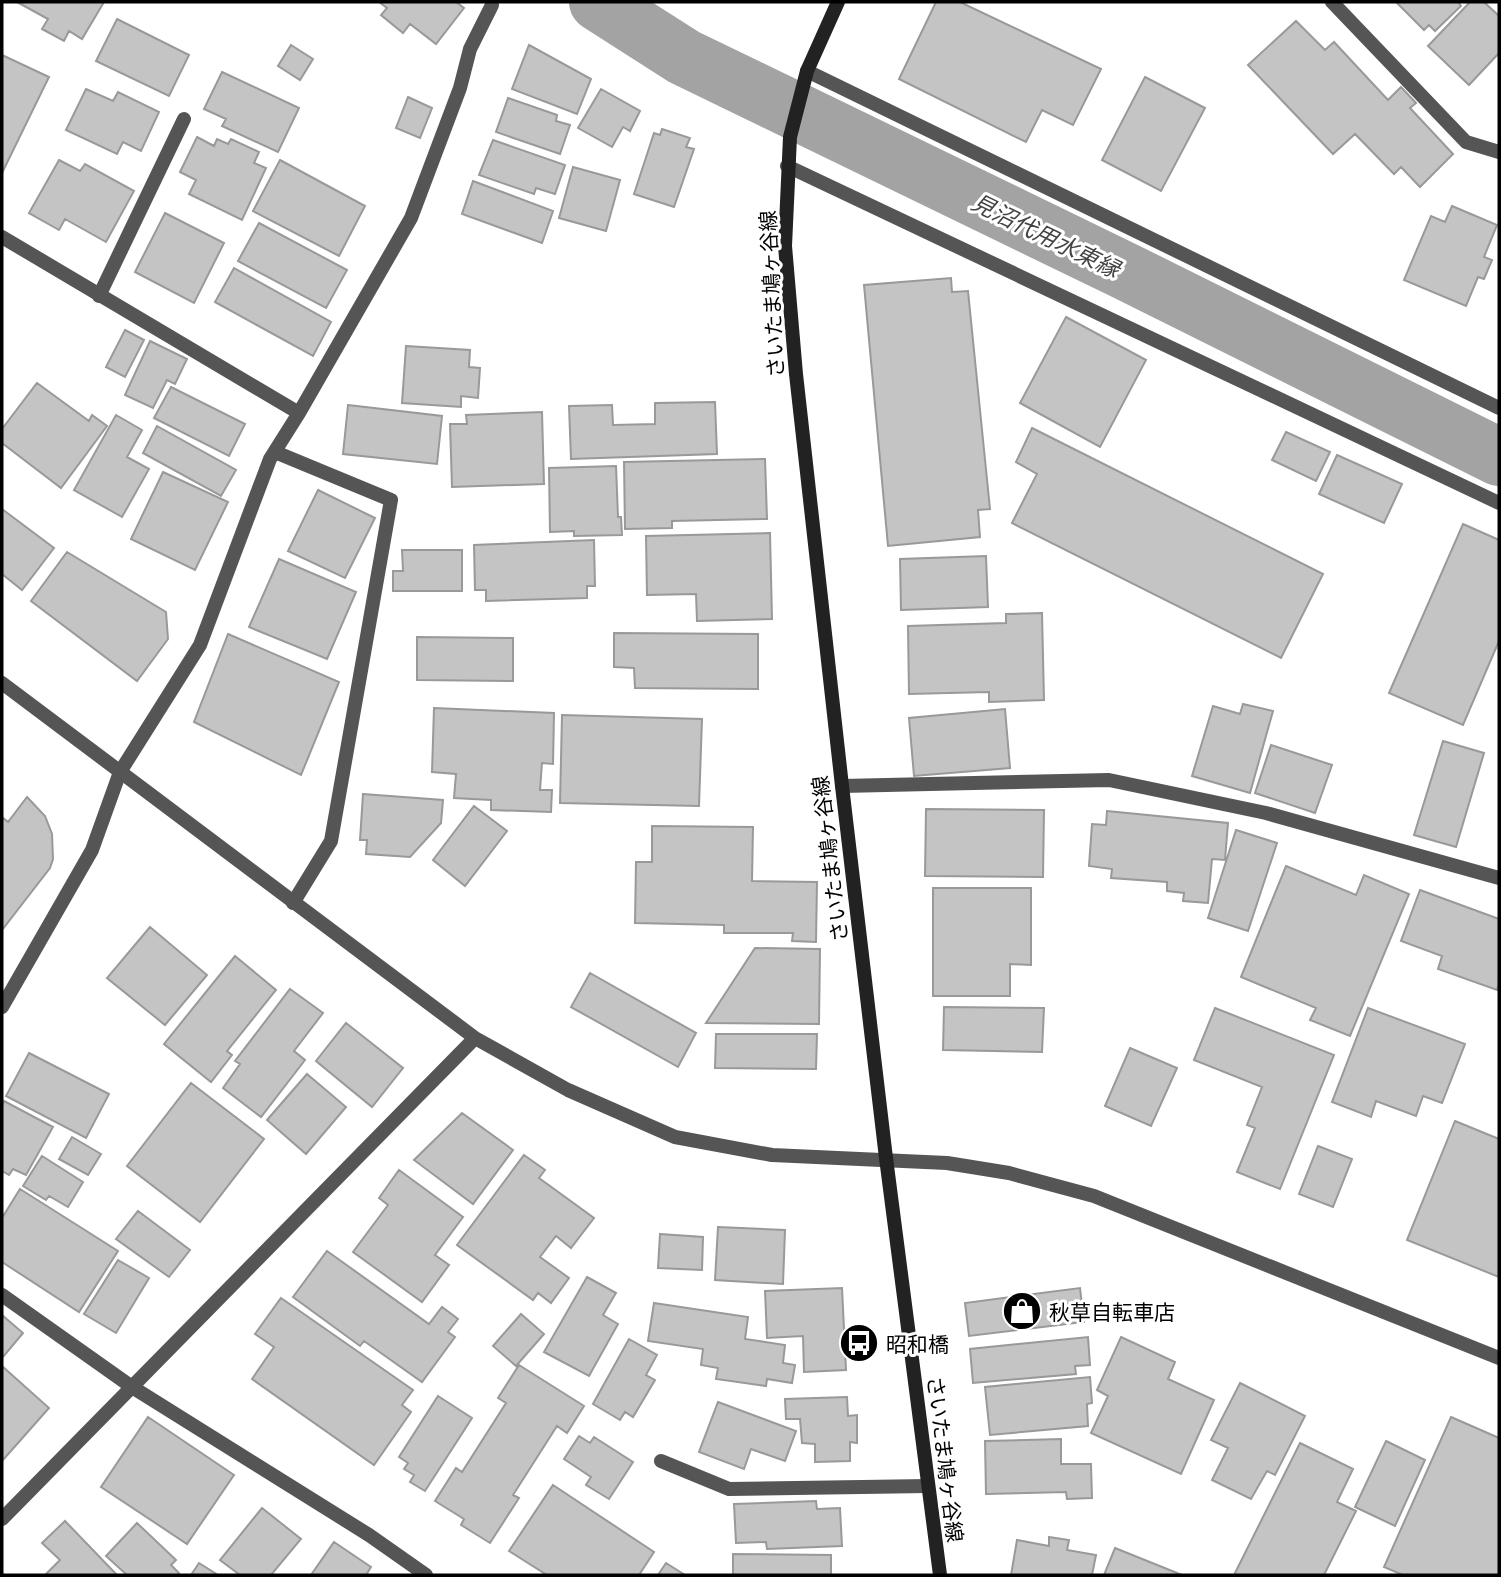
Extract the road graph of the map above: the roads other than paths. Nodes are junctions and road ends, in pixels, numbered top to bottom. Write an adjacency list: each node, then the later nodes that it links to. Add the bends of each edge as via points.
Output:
1 (838, 2): 4 (main road)
2 (1332, 2): 6 (street, via 1466,142)
3 (492, 5): 11 (street, via 470,49 411,218)
4 (807, 71): 7 (main road, さいたま鳩ヶ谷線, via 789,136); 10 (street)
5 (184, 119): 9 (street)
6 (1499, 152)
7 (787, 166): 13 (street); 16 (main road, さいたま鳩ヶ谷線, via 785,246 796,374)
8 (2, 237): 9 (street)
9 (99, 296): 11 (street)
10 (1499, 408)
11 (299, 414): 12 (street)
12 (275, 452): 15 (street, via 200,645); 18 (street, via 391,500 331,841)
13 (1499, 503)
14 (2, 683): 15 (street)
15 (120, 772): 18 (street); 19 (street, via 92,850)
16 (842, 786): 17 (street, via 1109,779 1266,813); 21 (main road, さいたま鳩ヶ谷線)
17 (1499, 878)
18 (293, 903): 20 (street)
19 (2, 1007)
20 (475, 1038): 21 (street, via 569,1090 675,1137 772,1155); 24 (street)
21 (886, 1158): 23 (street, via 1009,1173 1094,1196); 26 (main road, さいたま鳩ヶ谷線)
22 (2, 1295): 24 (street)
23 (1499, 1358)
24 (132, 1387): 27 (street); 28 (street)
25 (660, 1461): 26 (street, via 729,1489)
26 (928, 1486): 29 (main road, さいたま鳩ヶ谷線)
27 (2, 1519)
28 (426, 1575)
29 (940, 1575)

